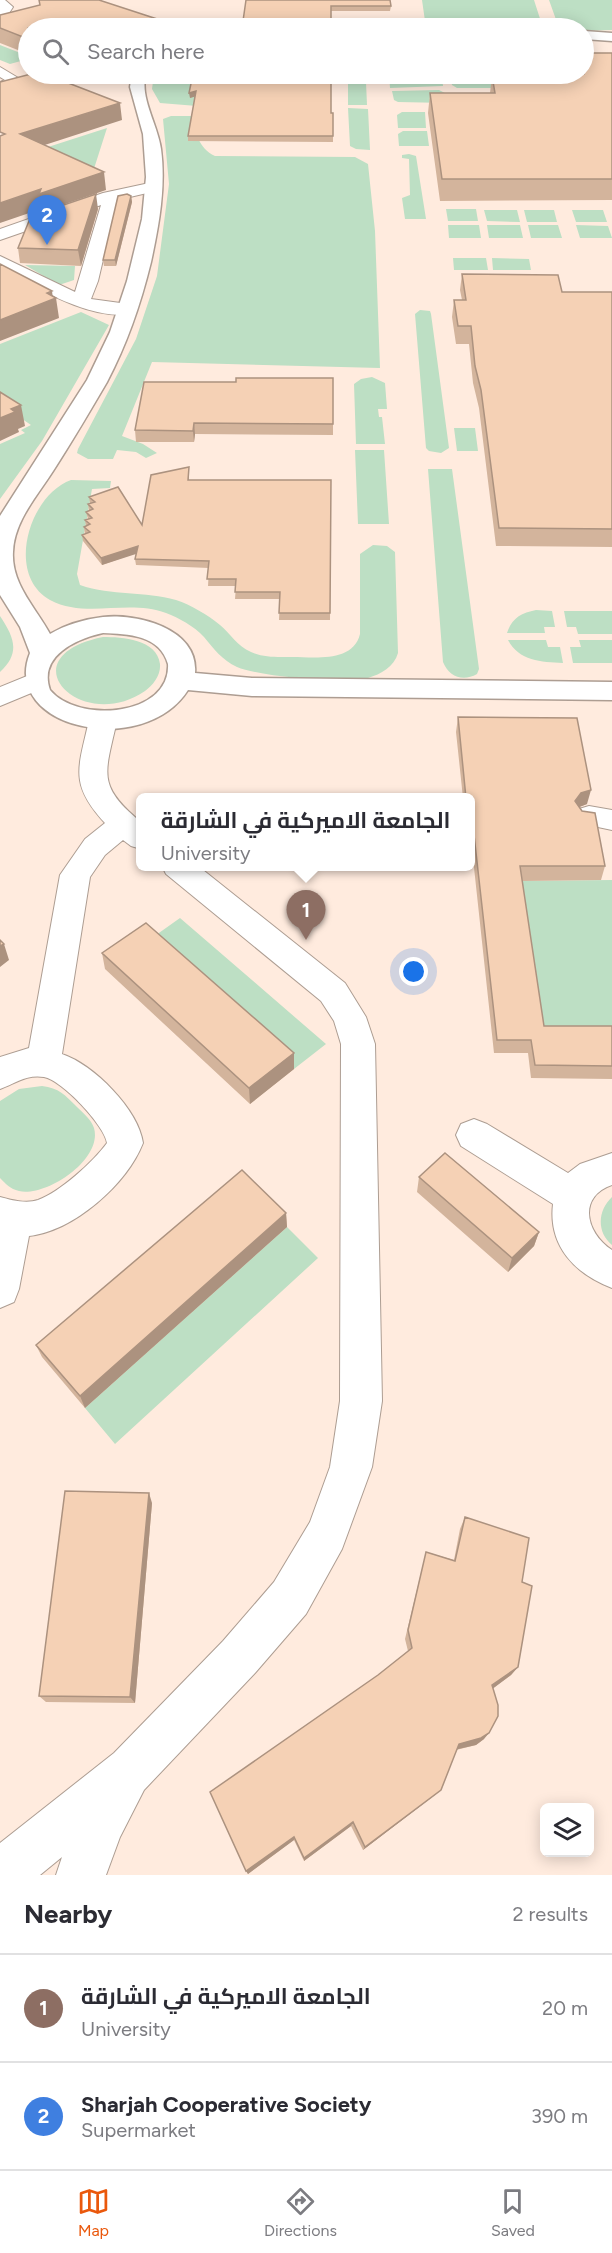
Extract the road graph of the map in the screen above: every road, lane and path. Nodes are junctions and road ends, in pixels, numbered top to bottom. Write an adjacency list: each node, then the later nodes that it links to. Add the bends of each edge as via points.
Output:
1 (0, 2): 2 (street, via 8,8)
2 (0, 18)
3 (594, 35): 4 (street)
4 (612, 35)
5 (0, 71): 7 (street, via 13,79)
6 (136, 84): 8 (street, via 151,134)
7 (0, 87)
8 (154, 187): 9 (street); 15 (street, via 145,247)
9 (103, 203): 10 (street); 12 (street)
10 (0, 235)
11 (0, 261): 13 (street)
12 (89, 281): 13 (street); 14 (street)
13 (62, 294): 14 (street)
14 (80, 302): 15 (street)
15 (128, 309): 16 (street, via 97,379 4,533 0,553 2,574)
16 (24, 614): 17 (street); 18 (street, via 34,626)
17 (80, 630): 18 (street); 19 (street, via 126,625 165,638 177,650 183,664)
18 (43, 652): 20 (street, via 34,667)
19 (180, 680): 21 (street, via 252,687); 23 (street, via 165,700 152,708 129,717)
20 (32, 683): 22 (street); 23 (street, via 37,695 63,714)
21 (612, 691)
22 (0, 698)
23 (103, 720): 24 (street, via 92,769 101,798)
24 (132, 831): 26 (street, via 95,847 75,875)
25 (182, 871): 34 (street, via 333,992 349,1017 358,1044 361,1401 351,1467 327,1534 290,1598)
26 (44, 1061): 27 (street, via 25,1062); 31 (street, via 60,1067 76,1080 122,1128 125,1142 120,1157 108,1169 60,1206 27,1219)
27 (0, 1074)
28 (474, 1136): 30 (street)
29 (612, 1169): 30 (street, via 583,1181)
30 (573, 1196): 32 (street, via 573,1232 583,1249)
31 (6, 1216): 33 (street)
32 (611, 1271)
33 (0, 1289)
34 (131, 1770): 35 (street); 36 (street, via 99,1825)
35 (0, 1875)
36 (81, 1875)

